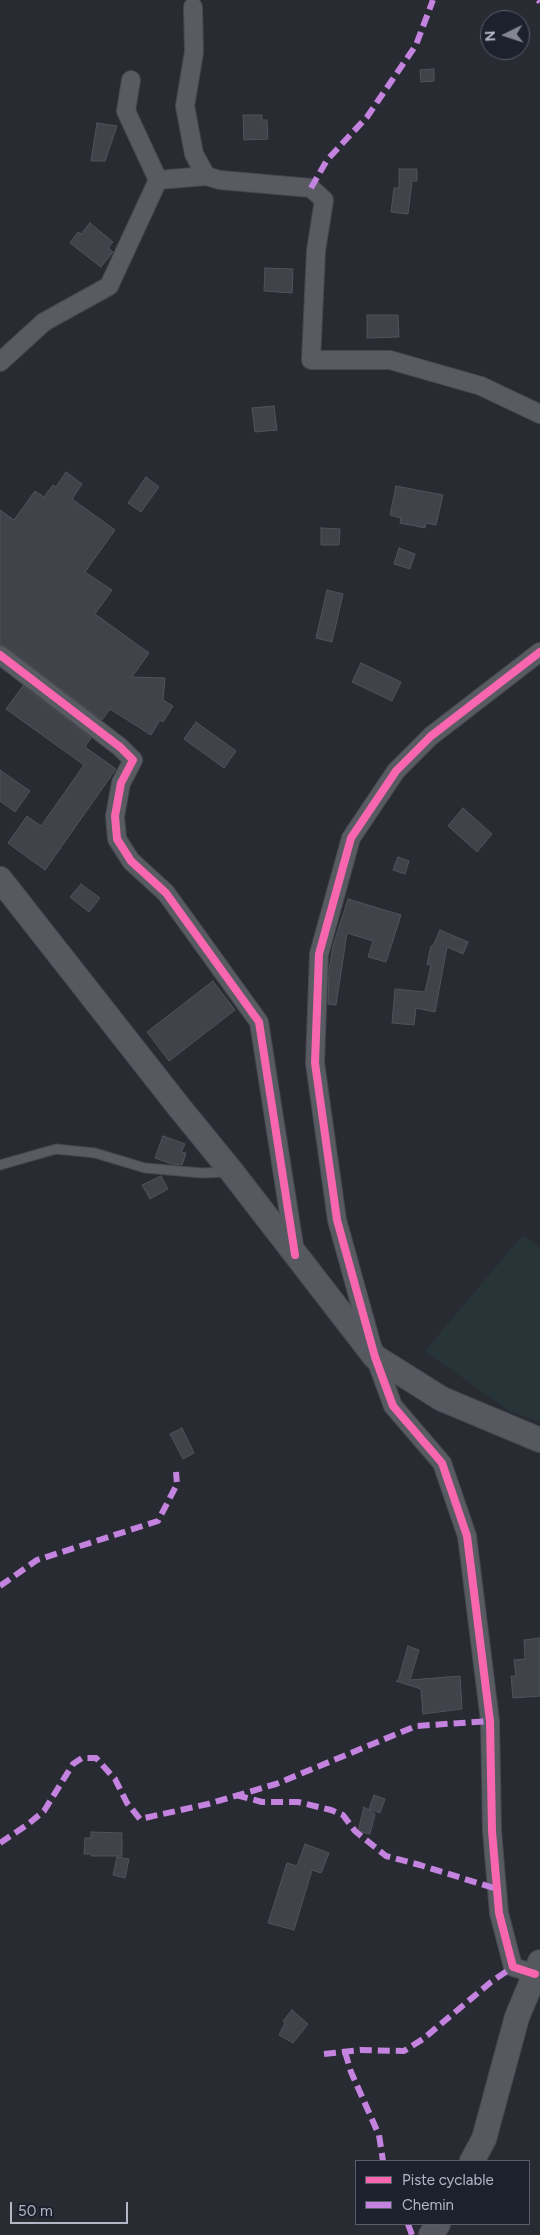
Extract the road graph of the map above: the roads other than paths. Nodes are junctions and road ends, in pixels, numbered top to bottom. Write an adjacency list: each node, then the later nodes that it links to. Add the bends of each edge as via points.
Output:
1 (193, 7): 3 (street, via 194,52 185,106 194,154)
2 (131, 80): 4 (street, via 126,111)
3 (206, 176): 4 (street); 6 (street, via 311,188 324,200 316,251 311,360 390,360 481,386)
4 (158, 180): 5 (street, via 109,286 44,322)
5 (0, 362)
6 (540, 414)
7 (540, 652): 13 (street, via 431,736 396,771 351,838 319,954 315,1063 337,1220)
8 (0, 655): 12 (street, via 133,760 121,783 115,816 117,839 131,861 166,893 259,1022)
9 (0, 879): 11 (main road)
10 (0, 1165): 11 (lane, via 56,1149 95,1153 145,1168)
11 (232, 1172): 12 (main road)
12 (295, 1255): 13 (main road)
13 (376, 1357): 14 (main road, via 442,1399); 15 (street, via 393,1406 442,1463 467,1536 490,1721 492,1831 499,1913 513,1967)
14 (540, 1440)
15 (537, 1968): 16 (main road, via 517,2017 484,2139)
16 (473, 2160)

